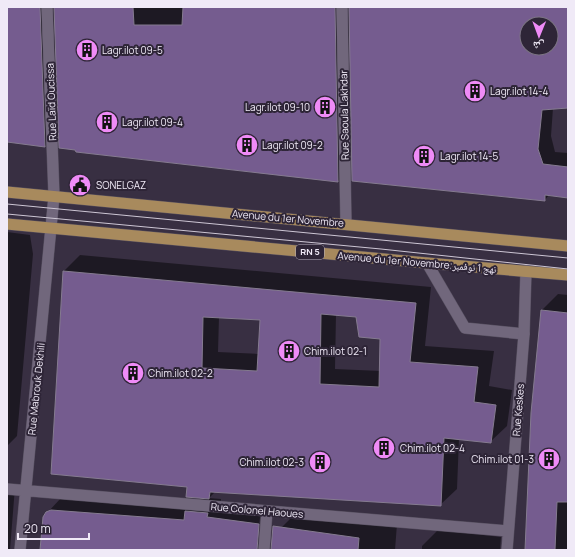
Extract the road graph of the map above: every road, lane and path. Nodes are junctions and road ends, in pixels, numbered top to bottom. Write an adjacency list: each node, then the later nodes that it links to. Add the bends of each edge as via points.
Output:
1 (47, 7): 4 (street, Rue Laïd Oucissa)
2 (342, 7): 6 (street, Rue Saoula Lakhdar)
3 (7, 192): 4 (main road, Avenue du 1er Novembre)
4 (54, 196): 6 (main road, Avenue du 1er Novembre); 7 (street, Rue Laïd Oucissa)
5 (7, 224): 7 (main road, RN 5)
6 (346, 224): 8 (main road, Avenue du 1er Novembre)
7 (52, 228): 9 (main road, Avenue du 1er Novembre;نهج 1 نوفمبر / RN 5); 14 (street, Rue Mabrouk Dekhili)
8 (568, 246)
9 (428, 264): 10 (main road, Avenue du 1er Novembre;نهج 1 نوفمبر / RN 5); 12 (street, via 465,328)
10 (526, 271): 11 (main road, Avenue du 1er Novembre;نهج 1 نوفمبر / RN 5); 12 (street, Rue Keskes)
11 (568, 275)
12 (524, 334): 16 (street, Rue Keskes)
13 (7, 489): 14 (street, Rue Colonel Haoues)
14 (26, 491): 15 (street, Rue Colonel Haoues); 17 (street, Rue Mabrouk Dekhili)
15 (267, 511): 16 (street, Rue Colonel Haoues); 18 (street)
16 (508, 531): 19 (street, Rue Keskes)
17 (20, 550)
18 (264, 550)
19 (506, 550)

